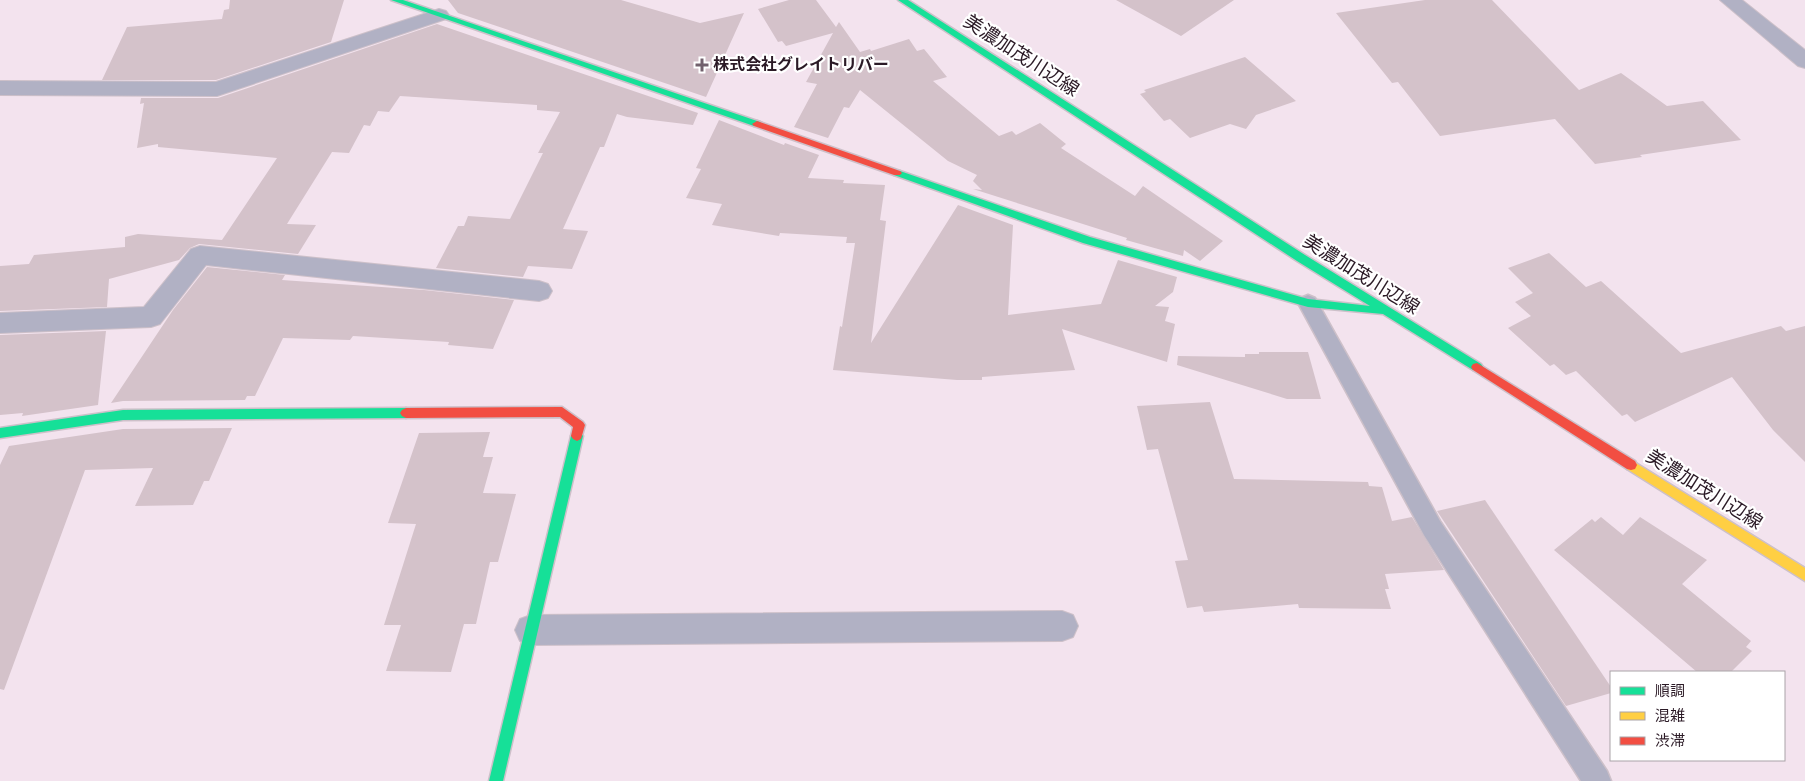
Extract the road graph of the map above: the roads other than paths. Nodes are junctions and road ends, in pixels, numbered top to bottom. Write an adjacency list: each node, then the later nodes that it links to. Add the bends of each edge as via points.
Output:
1 (395, 0): 4 (street)
2 (902, 0): 9 (street, 美濃加茂川辺線)
3 (1730, 0): 5 (street)
4 (439, 14): 6 (street, via 217,89); 8 (street, via 1087,240)
5 (1805, 62)
6 (0, 88)
7 (539, 290): 10 (street, via 200,254 151,317)
8 (1308, 302): 9 (street); 16 (lane, via 1432,528)
9 (1390, 312): 12 (street, 美濃加茂川辺線)
10 (0, 323)
11 (0, 433): 14 (street, via 124,414 562,412 579,425)
12 (1798, 567)
13 (1062, 626): 14 (street)
14 (531, 630): 15 (street)
15 (496, 781)
16 (1597, 781)

